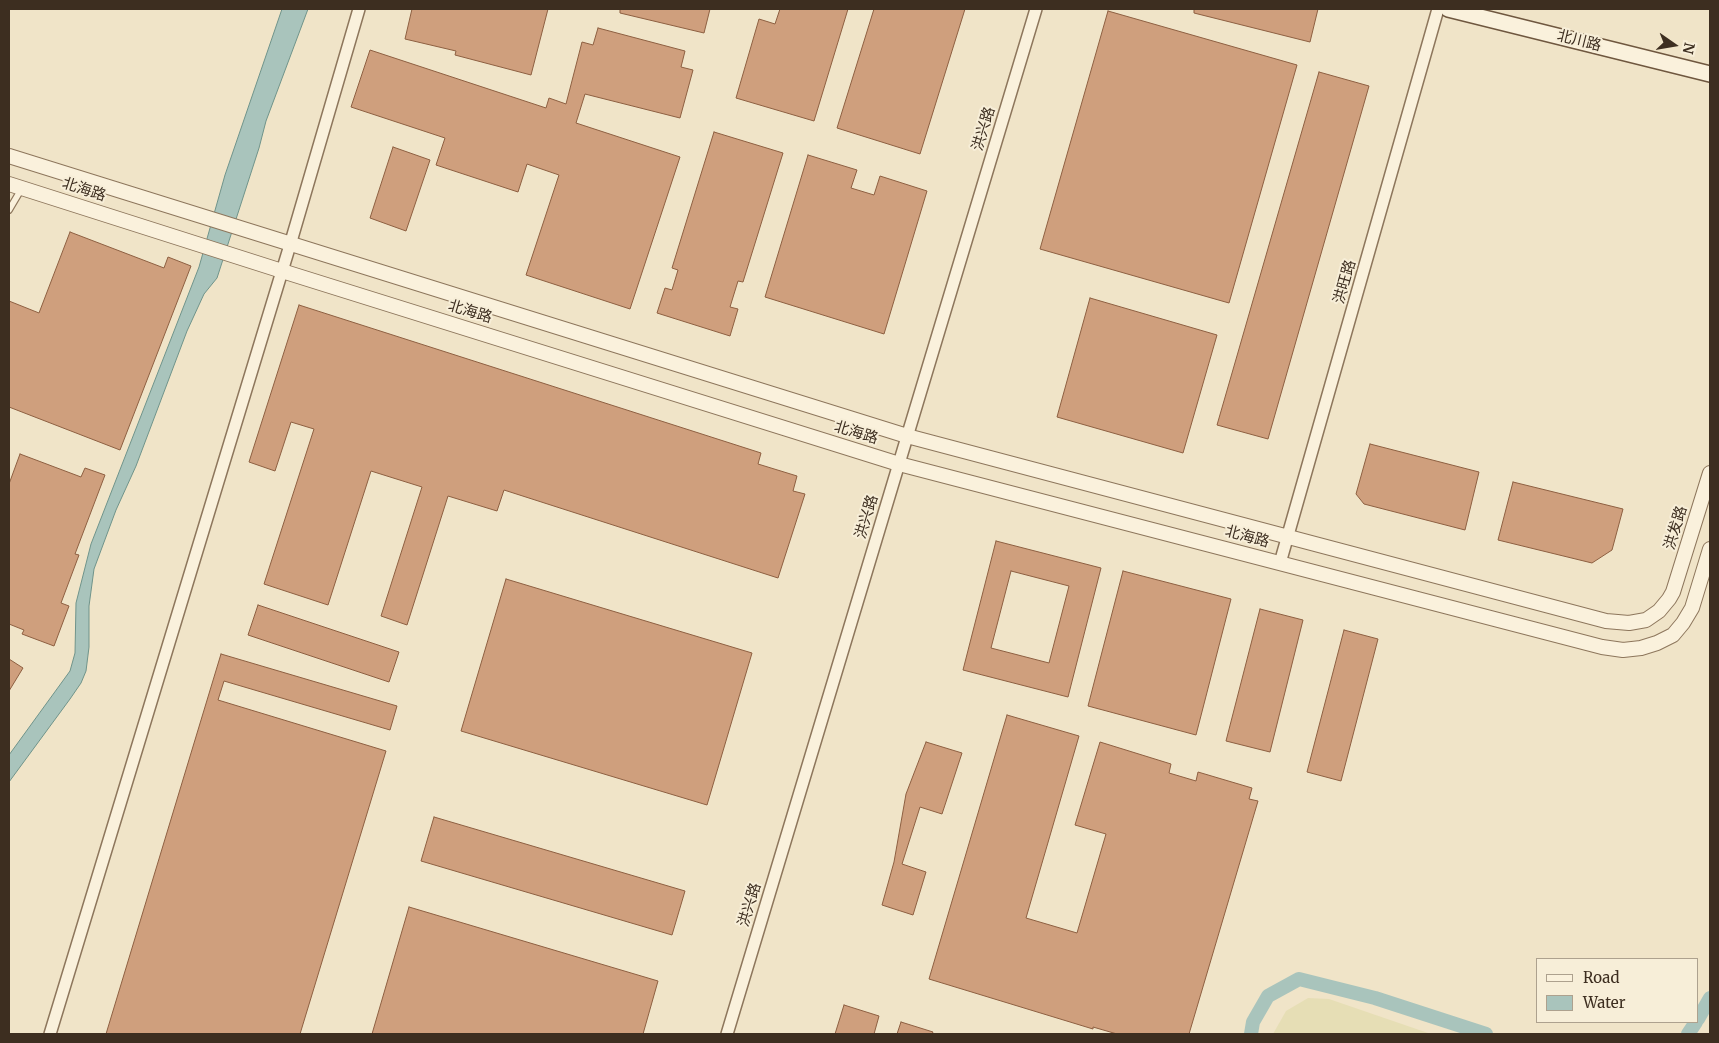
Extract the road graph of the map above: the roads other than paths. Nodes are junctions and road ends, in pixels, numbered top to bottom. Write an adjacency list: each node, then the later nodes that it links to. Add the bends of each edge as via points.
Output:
1 (359, 9): 9 (street)
2 (1036, 9): 11 (street, 洪兴路)
3 (1438, 9): 14 (street, 洪旺路)
4 (1448, 9): 5 (main road, 北川路)
5 (1710, 74)
6 (9, 156): 9 (street, 北海路)
7 (15, 186): 8 (lane); 10 (street, 北海路)
8 (9, 210)
9 (290, 245): 10 (street); 11 (street, 北海路)
10 (282, 271): 12 (street, 北海路); 18 (street)
11 (907, 436): 12 (street, 洪兴路); 14 (street, 北海路)
12 (899, 464): 16 (street, 北海路); 19 (street, 洪兴路)
13 (1710, 473): 17 (street, 洪发路)
14 (1288, 537): 16 (street, 洪旺路); 17 (street, 北海路, via 1606,621 1629,623 1646,620 1659,611)
15 (1710, 549): 16 (street, 北海路, via 1692,608 1673,635 1657,643 1623,650)
16 (1280, 563)
17 (1673, 592)
18 (50, 1034)
19 (727, 1034)

